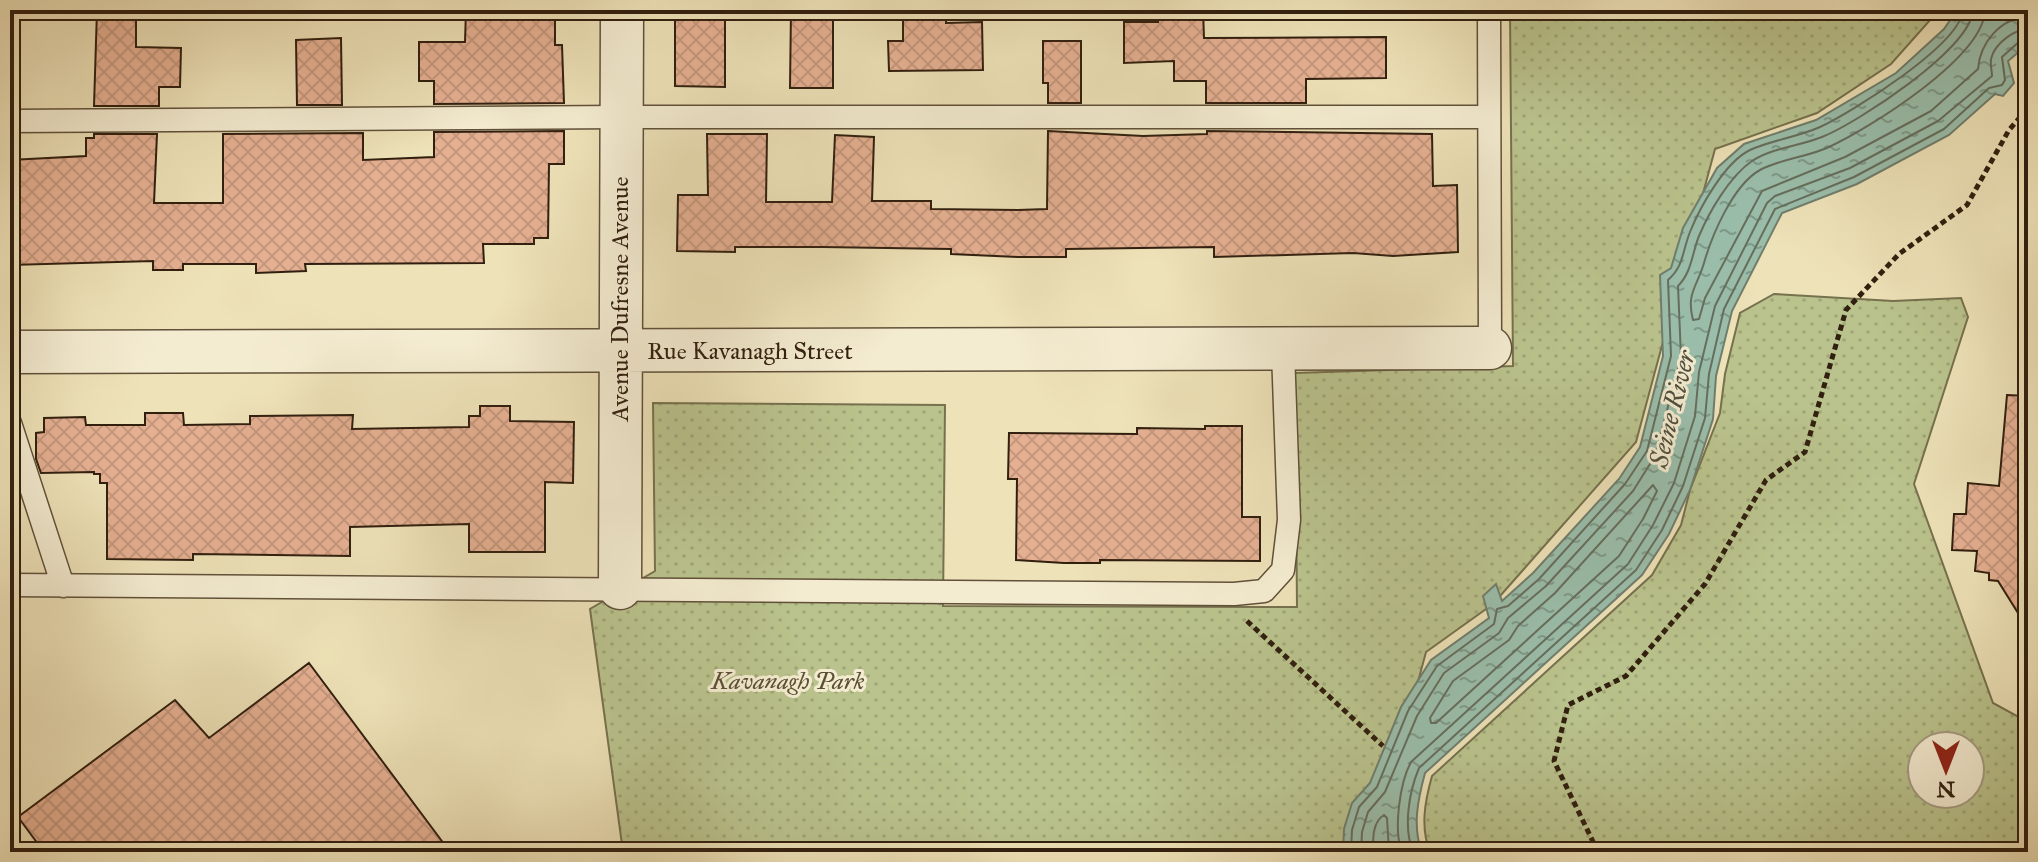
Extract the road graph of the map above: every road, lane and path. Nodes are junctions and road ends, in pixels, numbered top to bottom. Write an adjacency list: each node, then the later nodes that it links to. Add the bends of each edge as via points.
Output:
1 (622, 10): 4 (street, Avenue Dufresne Avenue)
2 (1489, 10): 5 (lane)
3 (2028, 108): 17 (path, via 2009,130 1967,205 1899,254 1846,310 1805,452 1766,480 1705,584 1626,676 1568,705 1554,761)
4 (621, 117): 5 (lane); 6 (lane); 8 (street, Avenue Dufresne Avenue)
5 (1489, 117): 7 (lane)
6 (10, 121)
7 (1490, 348): 9 (street, Rue Kavanagh Street)
8 (619, 351): 9 (street, Rue Kavanagh Street); 10 (street, Rue Kavanagh Street); 14 (street, Avenue Dufresne Avenue)
9 (1283, 351): 15 (lane, via 1289,520 1283,570 1264,591)
10 (10, 352)
11 (10, 423): 13 (lane)
12 (10, 585): 13 (lane)
13 (63, 586): 14 (lane)
14 (620, 588): 15 (lane)
15 (1217, 593): 16 (path)
16 (1383, 746)
17 (1598, 852)

